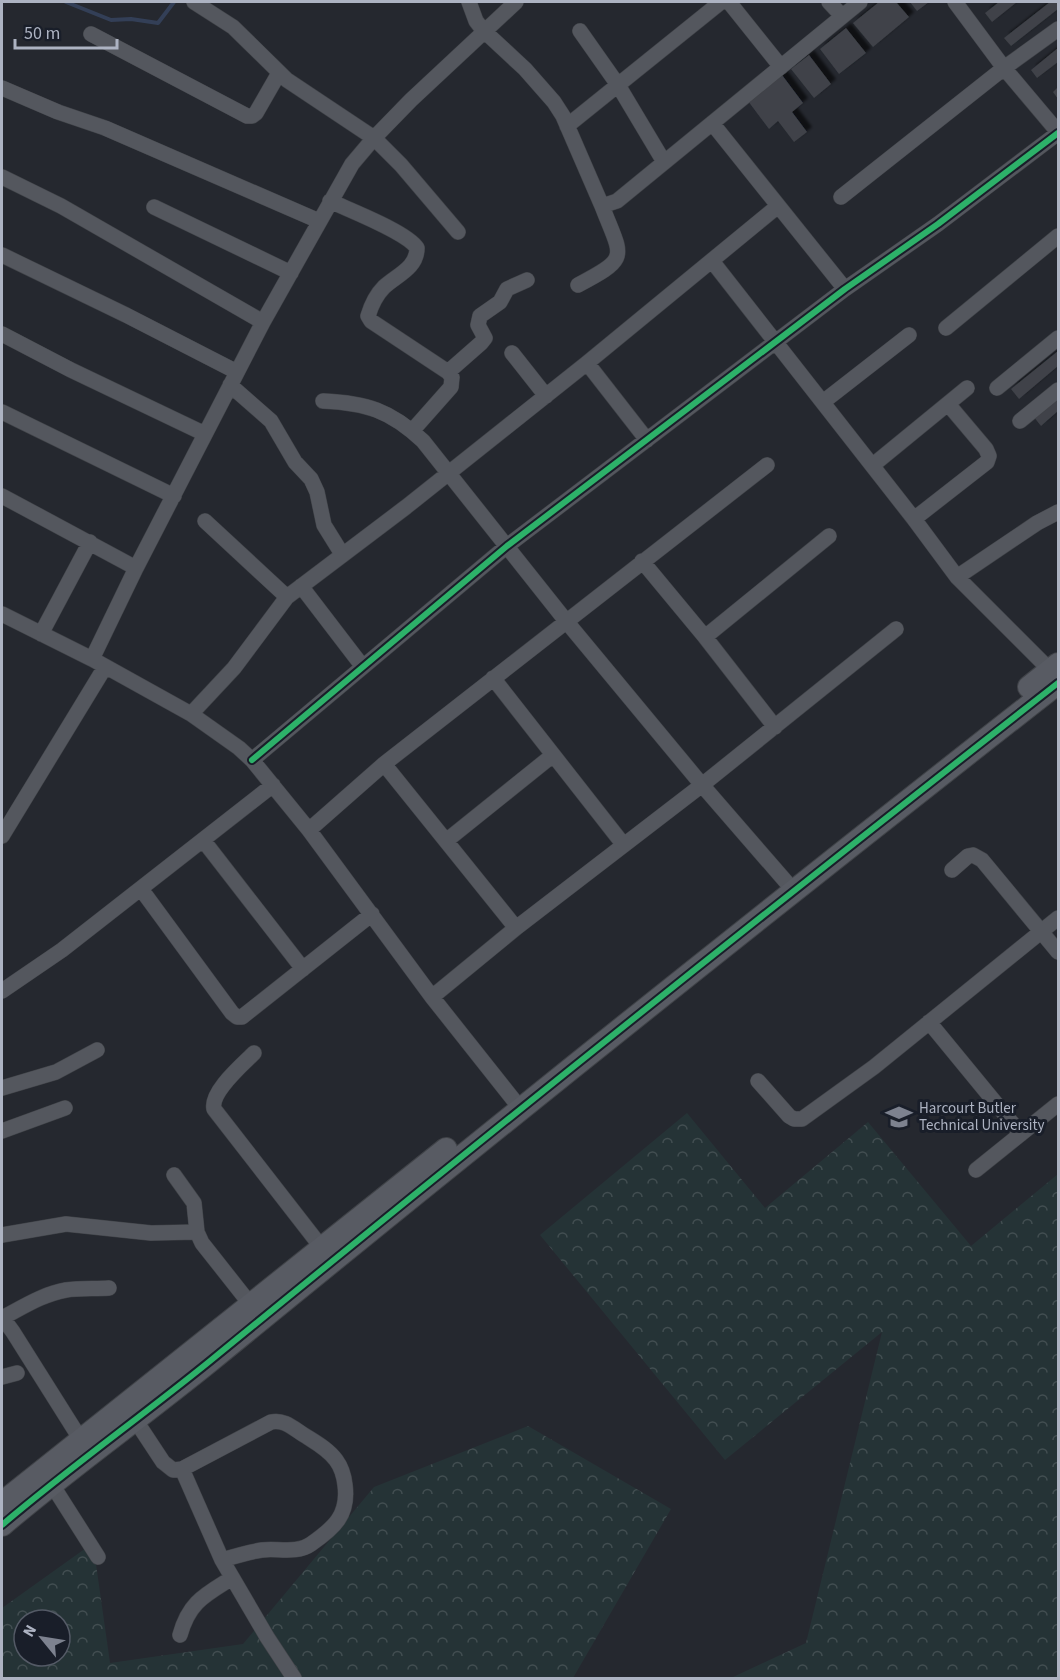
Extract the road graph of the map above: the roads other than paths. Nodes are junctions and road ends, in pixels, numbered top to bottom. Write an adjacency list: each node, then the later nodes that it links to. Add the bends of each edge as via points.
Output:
1 (194, 2): 16 (street, via 233,27)
2 (469, 2): 11 (street)
3 (516, 2): 11 (street)
4 (721, 2): 17 (street)
5 (729, 2): 14 (street)
6 (830, 2): 9 (street)
7 (860, 2): 9 (street)
8 (955, 2): 15 (street)
9 (842, 16): 14 (street)
10 (1059, 29): 15 (street)
11 (483, 30): 20 (street, via 545,91); 22 (street)
12 (580, 32): 17 (street)
13 (91, 33): 16 (street, via 247,116 256,113)
14 (781, 67): 19 (street)
15 (1004, 68): 21 (street); 25 (street)
16 (279, 73): 22 (street)
17 (618, 85): 20 (street); 23 (street)
18 (2, 88): 30 (street)
19 (711, 123): 23 (street); 28 (street)
20 (567, 126): 27 (street)
21 (1059, 133): 38 (street)
22 (374, 138): 26 (street, via 352,164); 31 (street)
23 (664, 162): 27 (street, via 617,201)
24 (2, 177): 39 (street, via 61,206)
25 (841, 197)
26 (330, 201): 30 (street); 47 (street, via 415,244 414,260 385,286 368,316)
27 (602, 206): 37 (street, via 619,253 610,268)
28 (778, 206): 34 (street); 38 (street)
29 (154, 207): 35 (street)
30 (319, 221): 35 (street)
31 (458, 232)
32 (1059, 236): 40 (street)
33 (2, 255): 48 (street, via 126,315)
34 (712, 261): 44 (street); 46 (street)
35 (291, 273): 39 (street)
36 (526, 280): 47 (street, via 507,289 500,302 480,316 482,344)
37 (578, 285)
38 (845, 289): 44 (street)
39 (263, 322): 48 (street)
40 (946, 328)
41 (2, 334): 59 (street)
42 (909, 335): 54 (street)
43 (1059, 338): 50 (street)
44 (777, 342): 54 (street); 60 (street)
45 (512, 353): 52 (street)
46 (587, 363): 52 (street); 60 (street)
47 (448, 372): 58 (street, via 451,387)
48 (234, 379): 59 (street); 72 (street, via 271,421 295,462 311,479 324,525)
49 (967, 388): 55 (street)
50 (997, 388)
51 (1059, 390): 57 (street)
52 (546, 396): 63 (street)
53 (323, 401): 58 (street, via 371,407)
54 (823, 402): 62 (street)
55 (948, 404): 62 (street); 67 (street, via 989,456 987,462)
56 (2, 412): 65 (street)
57 (1020, 421)
58 (412, 431): 63 (street)
59 (205, 434): 65 (street)
60 (647, 440): 71 (street)
61 (767, 465): 73 (street)
62 (873, 465): 67 (street)
63 (448, 473): 71 (street); 72 (street)
64 (2, 496): 70 (street)
65 (174, 496): 74 (street)
66 (1059, 512): 75 (street)
67 (914, 519): 75 (street)
68 (205, 521): 77 (street)
69 (829, 536): 82 (street)
70 (90, 542): 74 (street); 81 (street)
71 (507, 546): 79 (street); 84 (street)
72 (342, 554): 76 (street)
73 (642, 561): 79 (street); 82 (street)
74 (136, 568): 83 (street)
75 (957, 577): 85 (street)
76 (301, 586): 77 (street); 84 (street)
77 (287, 597): 87 (street, via 234,668)
78 (2, 614): 81 (street)
79 (566, 621): 86 (street); 93 (street)
80 (896, 629): 88 (street)
81 (41, 634): 83 (street)
82 (705, 637): 88 (street)
83 (99, 663): 87 (street); 95 (street)
84 (363, 667): 90 (street)
85 (1056, 674): 100 (street)
86 (493, 678): 89 (street); 91 (street)
87 (191, 714): 90 (street)
88 (775, 727): 93 (street)
89 (553, 755): 97 (street); 98 (street)
90 (252, 760): 92 (street)
91 (384, 764): 94 (street); 97 (street)
92 (273, 785): 94 (street); 96 (street)
93 (702, 785): 98 (street); 100 (street)
94 (309, 830): 102 (street)
95 (2, 836)
96 (203, 840): 101 (street); 107 (street)
97 (446, 840): 104 (street)
98 (623, 844): 104 (street)
99 (952, 870): 105 (street, via 968,856 978,856)
100 (790, 886): 115 (street)
101 (141, 889): 107 (street, via 237,1017); 108 (street)
102 (372, 914): 107 (street); 109 (street)
103 (1059, 918): 105 (street)
104 (516, 928): 109 (street)
105 (1041, 932): 106 (street); 110 (street)
106 (1059, 952)
107 (303, 969)
108 (2, 991)
109 (432, 997): 115 (street)
110 (929, 1022): 113 (street, via 802,1119 789,1116); 119 (street)
111 (97, 1050): 114 (street, via 56,1072)
112 (254, 1053): 125 (street, via 218,1092 214,1108)
113 (758, 1081)
114 (2, 1088)
115 (515, 1102): 120 (street)
116 (1059, 1104): 119 (street)
117 (65, 1108): 118 (street)
118 (2, 1131)
119 (1021, 1134): 121 (street)
120 (442, 1162): 125 (street); 127 (street)
121 (976, 1170)
122 (174, 1175): 123 (street, via 194,1203)
123 (197, 1232): 124 (street, via 158,1234 66,1224); 127 (street, via 202,1243)
124 (2, 1235)
125 (322, 1248): 127 (street)
126 (109, 1288): 128 (street, via 56,1293)
127 (262, 1304): 131 (street)
128 (2, 1318): 132 (street)
129 (17, 1373): 130 (street)
130 (2, 1377)
131 (130, 1412): 132 (street); 133 (street, via 163,1462 172,1470); 134 (street)
132 (81, 1440): 134 (street)
133 (182, 1469): 138 (street); 138 (street, via 278,1420 320,1446 341,1468 346,1507 338,1521 312,1543 299,1549 259,1550)
134 (47, 1477): 135 (street); 136 (street); 137 (street)
135 (2, 1503)
136 (2, 1525)
137 (98, 1557)
138 (222, 1560): 139 (street)
139 (232, 1578): 140 (street, via 196,1602); 141 (street)
140 (180, 1635)
141 (294, 1678)

